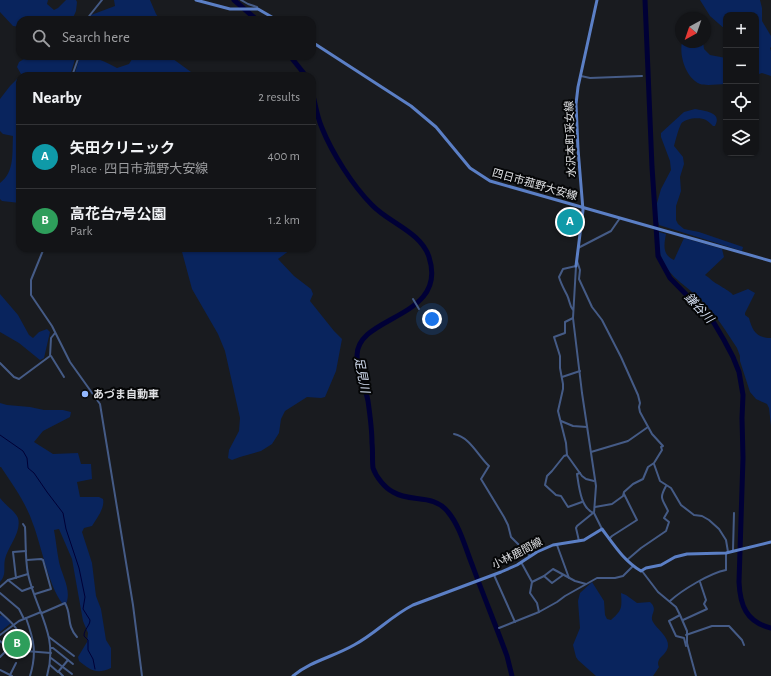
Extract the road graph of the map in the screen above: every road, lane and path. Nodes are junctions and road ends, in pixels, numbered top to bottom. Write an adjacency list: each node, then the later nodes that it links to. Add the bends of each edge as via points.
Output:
1 (102, 0): 6 (street)
2 (196, 0): 5 (main road, via 234,9)
3 (241, 0): 5 (street)
4 (597, 0): 11 (main road, 水沢本町采女線)
5 (258, 9): 7 (main road)
6 (89, 16)
7 (270, 16)
8 (316, 45): 13 (main road, 四日市菰野大安線, via 411,106 436,127 470,168 481,176)
9 (78, 60): 10 (street)
10 (73, 72)
11 (580, 76): 12 (street); 13 (main road, 水沢本町采女線, via 576,104)
12 (642, 76)
13 (583, 207): 14 (main road, 四日市菰野大安線); 15 (main road, 水沢本町采女線)
14 (621, 218): 15 (street, via 611,231); 18 (main road, 四日市菰野大安線)
15 (578, 248): 17 (main road, 水沢本町采女線)
16 (42, 252): 24 (street, via 31,280 30,292)
17 (577, 259): 19 (main road, 水沢本町采女線); 32 (street, via 579,279 621,357 638,395 640,412)
18 (771, 261)
19 (576, 266): 22 (street); 22 (street, via 563,269 559,277)
20 (413, 299): 21 (street)
21 (419, 308)
22 (573, 310): 23 (street)
23 (573, 318): 27 (street); 29 (street, via 565,322 565,333 554,337 560,356)
24 (55, 333): 25 (street, via 51,338); 115 (street, via 70,362 102,408)
25 (50, 355): 26 (street, via 18,379); 28 (street)
26 (0, 363)
27 (580, 370): 29 (street); 31 (street)
28 (64, 377)
29 (562, 377): 30 (street, via 563,389 558,411)
30 (561, 421): 31 (street, via 573,426); 35 (street)
31 (587, 427): 34 (street)
32 (648, 427): 34 (street, via 628,441); 36 (street, via 663,446)
33 (454, 434): 54 (street, via 468,441 489,466 480,480 504,517 511,537)
34 (590, 452): 38 (street)
35 (567, 455): 37 (street); 41 (street, via 547,476 545,485 556,495 561,496 568,507)
36 (654, 463): 39 (street, via 660,481); 40 (street, via 648,467 643,479 633,484)
37 (580, 473): 38 (street, via 586,479); 41 (street, via 577,474)
38 (595, 481): 42 (street)
39 (666, 486): 53 (street, via 676,494 678,502 685,509 694,515 702,516 720,529 726,540); 56 (street, via 662,495 662,501 668,510 664,518 669,522 666,531)
40 (624, 494): 42 (street, via 612,504); 47 (street, via 637,520)
41 (582, 502): 43 (street)
42 (595, 508): 43 (street)
43 (593, 513): 46 (street); 48 (street, via 576,528)
44 (734, 513): 51 (street)
45 (23, 524): 52 (street)
46 (602, 529): 47 (main road); 48 (main road, 小林鹿間線)
47 (610, 539): 56 (main road)
48 (579, 541): 50 (main road, 小林鹿間線)
49 (771, 542): 51 (main road)
50 (557, 544): 54 (main road, 小林鹿間線); 65 (street)
51 (734, 550): 53 (main road)
52 (26, 551): 55 (street); 64 (street, via 13,552)
53 (727, 552): 59 (main road, via 687,554); 68 (street, via 726,570)
54 (530, 556): 57 (main road, 小林鹿間線)
55 (27, 560): 60 (street); 73 (street, via 43,560 51,589)
56 (627, 560): 58 (main road)
57 (520, 562): 61 (main road, 小林鹿間線); 67 (street)
58 (633, 566): 59 (main road); 69 (street, via 623,576 597,578)
59 (641, 571): 74 (street, via 658,592)
60 (28, 574): 64 (street); 71 (street)
61 (494, 575): 81 (street); 116 (main road, 小林鹿間線, via 410,606 354,645 313,663)
62 (563, 575): 63 (street, via 553,569); 63 (street, via 552,583); 65 (street)
63 (544, 576): 67 (street)
64 (16, 578): 66 (street)
65 (569, 578): 69 (street)
66 (8, 580): 70 (street); 71 (street, via 22,591)
67 (532, 582): 76 (street, via 530,593 537,603)
68 (700, 582): 74 (street); 80 (street, via 707,609)
69 (587, 584): 76 (street)
70 (0, 587)
71 (33, 587): 73 (street)
72 (0, 593): 79 (street, via 19,609)
73 (35, 594): 77 (street)
74 (670, 601): 78 (street)
75 (0, 612): 82 (street)
76 (539, 612): 81 (street)
77 (42, 613): 79 (street); 86 (street); 87 (street, via 65,603 70,626)
78 (680, 615): 80 (street); 91 (street, via 669,621 676,636 684,638)
79 (25, 618): 82 (street); 96 (street, via 34,640)
80 (683, 620): 84 (street)
81 (515, 622): 83 (street)
82 (14, 624): 85 (street); 88 (street)
83 (499, 628)
84 (686, 634): 90 (street, via 712,626 729,626); 117 (street)
85 (0, 635)
86 (49, 637): 93 (street); 94 (street)
87 (77, 637)
88 (20, 638): 92 (street); 95 (street)
89 (0, 641): 92 (street)
90 (744, 645)
91 (686, 646)
92 (8, 648): 95 (street); 100 (street)
93 (51, 648): 97 (street); 98 (street)
94 (65, 649): 98 (street); 99 (street)
95 (21, 651): 96 (street)
96 (35, 652): 97 (street); 112 (street)
97 (50, 653): 101 (street)
98 (61, 654): 102 (street)
99 (74, 656)
100 (0, 657)
101 (50, 658): 105 (street); 106 (street)
102 (68, 660): 104 (street); 106 (street)
103 (16, 663): 111 (street)
104 (73, 664)
105 (50, 665): 108 (street); 110 (street)
106 (63, 666): 108 (street); 109 (street)
107 (0, 670): 111 (street)
108 (59, 672): 114 (street)
109 (72, 674)
110 (48, 675): 113 (street)
111 (11, 676)
112 (30, 676)
113 (51, 676)
114 (64, 676)
115 (142, 676)
116 (293, 676)
117 (696, 676)

